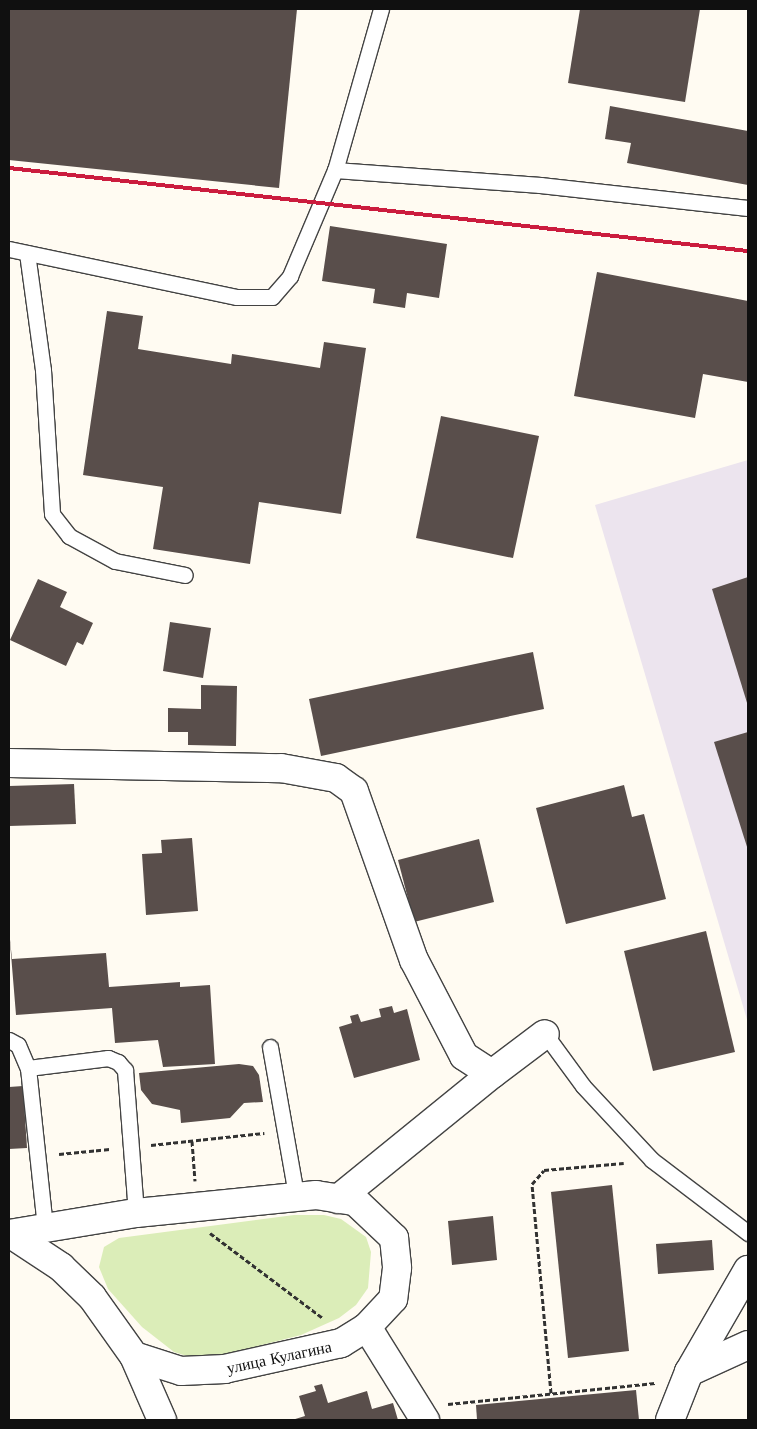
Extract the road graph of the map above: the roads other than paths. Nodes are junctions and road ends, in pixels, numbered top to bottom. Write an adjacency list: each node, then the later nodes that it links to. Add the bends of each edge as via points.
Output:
1 (381, 9): 2 (lane)
2 (335, 170): 3 (lane, via 540,185); 5 (lane, via 290,276 272,297 237,297)
3 (748, 208)
4 (9, 249): 5 (lane)
5 (27, 253): 6 (lane, via 43,370 52,514 70,536 115,561)
6 (185, 575)
7 (9, 763): 12 (street, via 281,768 336,778 354,792 414,960 446,1026 464,1056)
8 (545, 1034): 12 (street); 17 (lane, via 583,1086 652,1160)
9 (9, 1040): 11 (lane, via 18,1045)
10 (270, 1047): 13 (lane)
11 (28, 1068): 15 (lane, via 108,1058 125,1070); 16 (lane)
12 (492, 1074): 14 (street)
13 (296, 1195): 14 (street, улица Кулагина); 15 (street, улица Кулагина)
14 (338, 1199): 20 (street, улица Кулагина, via 355,1201 394,1238 397,1268 393,1299)
15 (136, 1213): 16 (street, улица Кулагина)
16 (45, 1226): 18 (street, улица Кулагина)
17 (748, 1233)
18 (10, 1234): 22 (street, улица Кулагина, via 61,1266 92,1297)
19 (748, 1270): 23 (street)
20 (367, 1327): 22 (street, улица Кулагина, via 324,1349 225,1369 181,1371); 24 (street)
21 (748, 1345): 23 (street)
22 (134, 1356): 25 (street)
23 (688, 1376): 26 (street)
24 (421, 1413)
25 (162, 1420)
26 (670, 1420)

